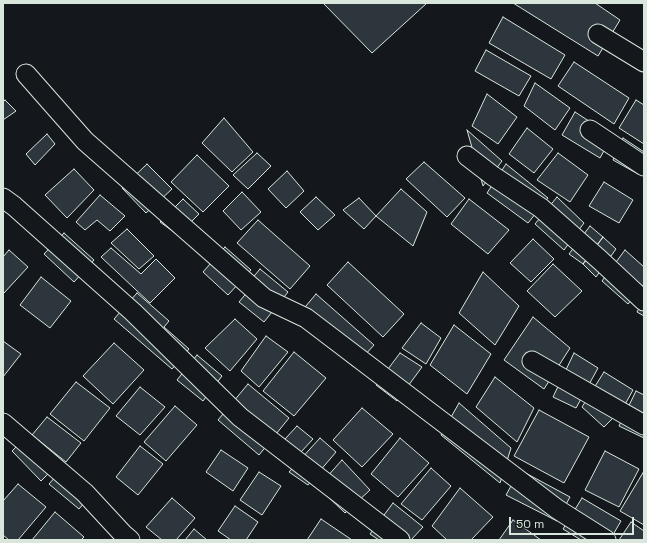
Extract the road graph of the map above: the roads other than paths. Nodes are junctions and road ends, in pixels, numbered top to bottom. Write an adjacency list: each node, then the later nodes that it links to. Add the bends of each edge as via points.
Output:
1 (598, 34): 2 (street)
2 (644, 62)
3 (26, 74): 14 (street, via 85,141 264,298 306,318 556,509)
4 (590, 130): 6 (street)
5 (467, 156): 8 (street, via 541,208)
6 (644, 166)
7 (3, 198): 13 (street, via 134,312 240,417)
8 (644, 301)
9 (532, 361): 11 (street)
10 (3, 422): 12 (street, via 85,494)
11 (644, 425)
12 (130, 540)
13 (400, 540)
14 (606, 540)

